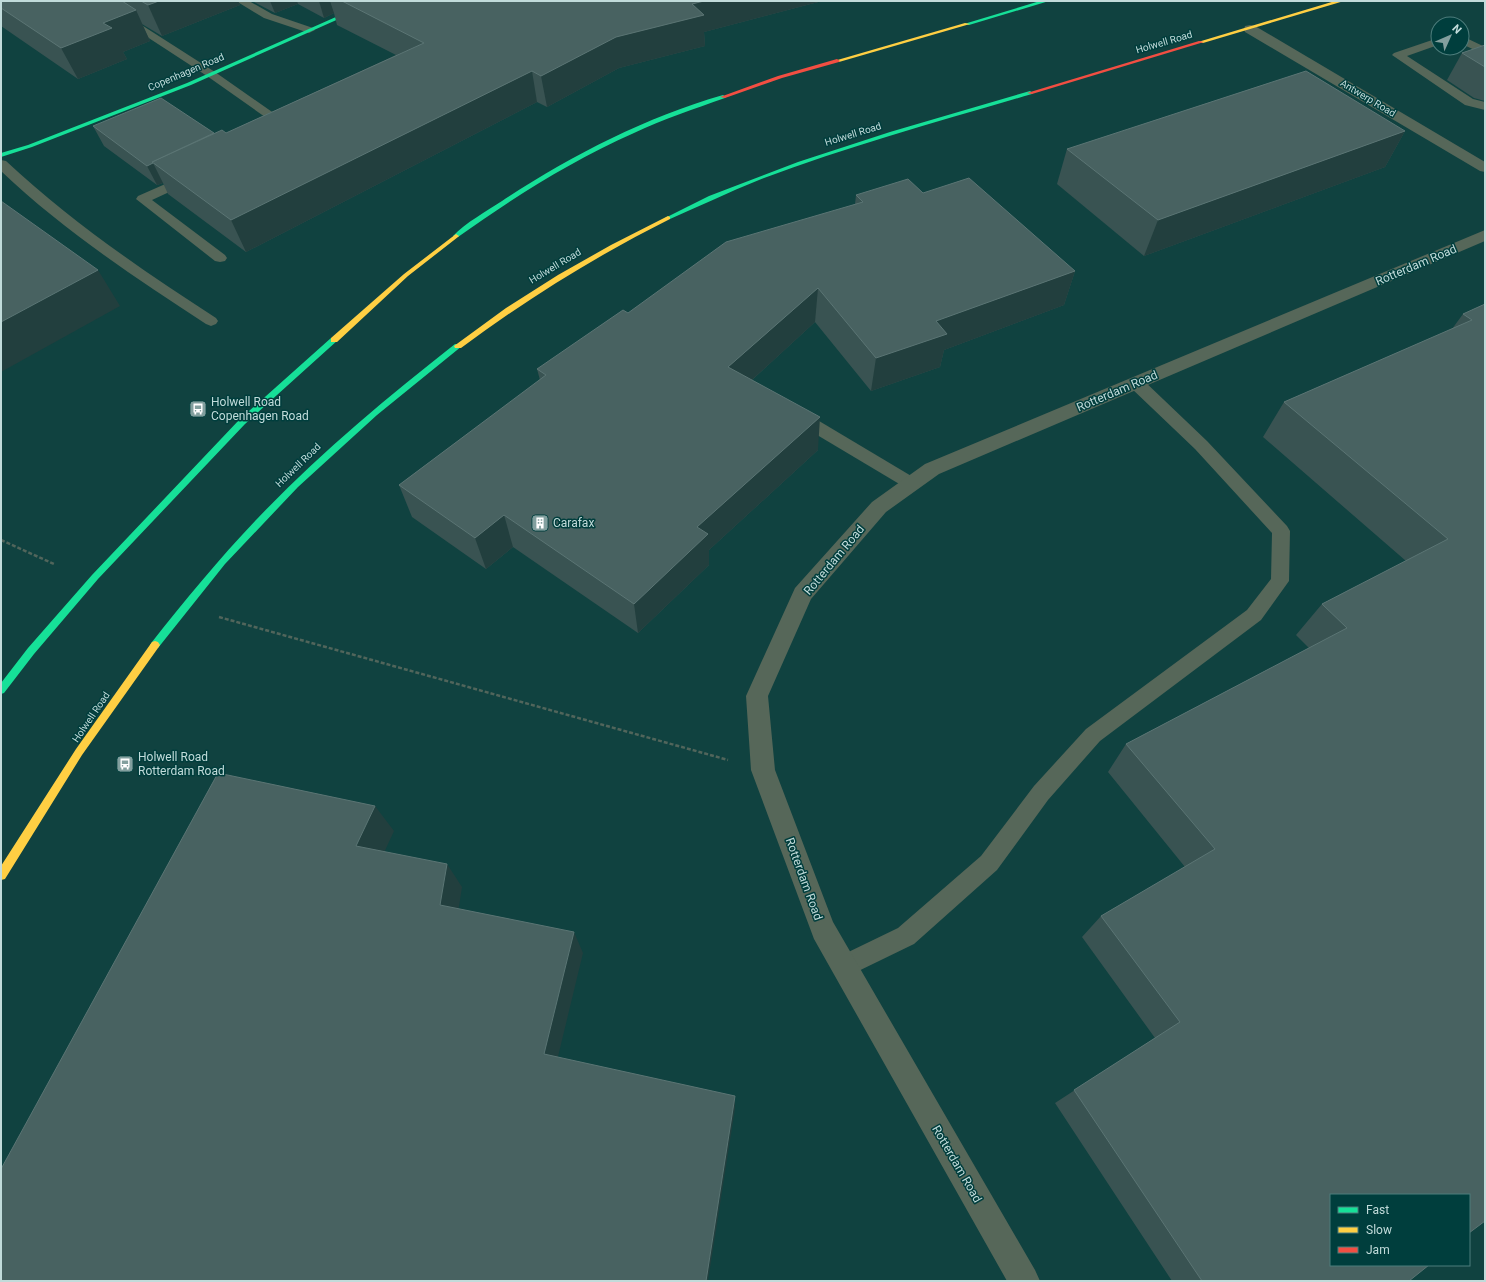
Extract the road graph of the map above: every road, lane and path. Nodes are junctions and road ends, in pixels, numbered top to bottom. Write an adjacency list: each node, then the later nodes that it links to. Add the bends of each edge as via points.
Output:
1 (97, 1): 11 (lane)
2 (241, 1): 7 (lane, via 268,16)
3 (376, 1): 7 (main road, Copenhagen Road)
4 (1046, 1): 27 (main road, via 780,77 675,114 587,152 490,210 406,275 242,422 95,577)
5 (1341, 1): 6 (main road, Holwell Road)
6 (1250, 29): 16 (street, Antwerp Road); 29 (main road, Holwell Road, via 840,149 773,173 654,224 534,292 484,325 334,446 276,501 225,558 135,672 82,748)
7 (309, 30): 11 (main road, Copenhagen Road)
8 (1430, 44): 12 (lane, via 1398,55 1468,102)
9 (1470, 44): 10 (lane)
10 (1485, 52)
11 (211, 74): 13 (lane, via 290,130); 14 (main road, Copenhagen Road)
12 (1485, 106)
13 (276, 136)
14 (1, 156)
15 (1, 164): 20 (lane, via 78,231)
16 (1485, 168)
17 (199, 173): 19 (lane, via 143,199)
18 (1485, 235): 21 (street, Rotterdam Road)
19 (220, 258)
20 (212, 321)
21 (1136, 383): 23 (street, Rotterdam Road, via 932,469); 30 (lane, via 1201,445 1281,531 1280,581 1254,615 1093,735 1041,793 989,863 912,931)
22 (781, 407): 23 (lane)
23 (912, 484): 28 (street, Rotterdam Road, via 879,507 803,594 757,696)
24 (1, 540): 25 (path)
25 (54, 564)
26 (213, 615): 28 (path)
27 (1, 690)
28 (764, 770): 30 (street, Rotterdam Road, via 823,930)
29 (1, 875)
30 (844, 966): 31 (street, Rotterdam Road)
31 (1024, 1281)

